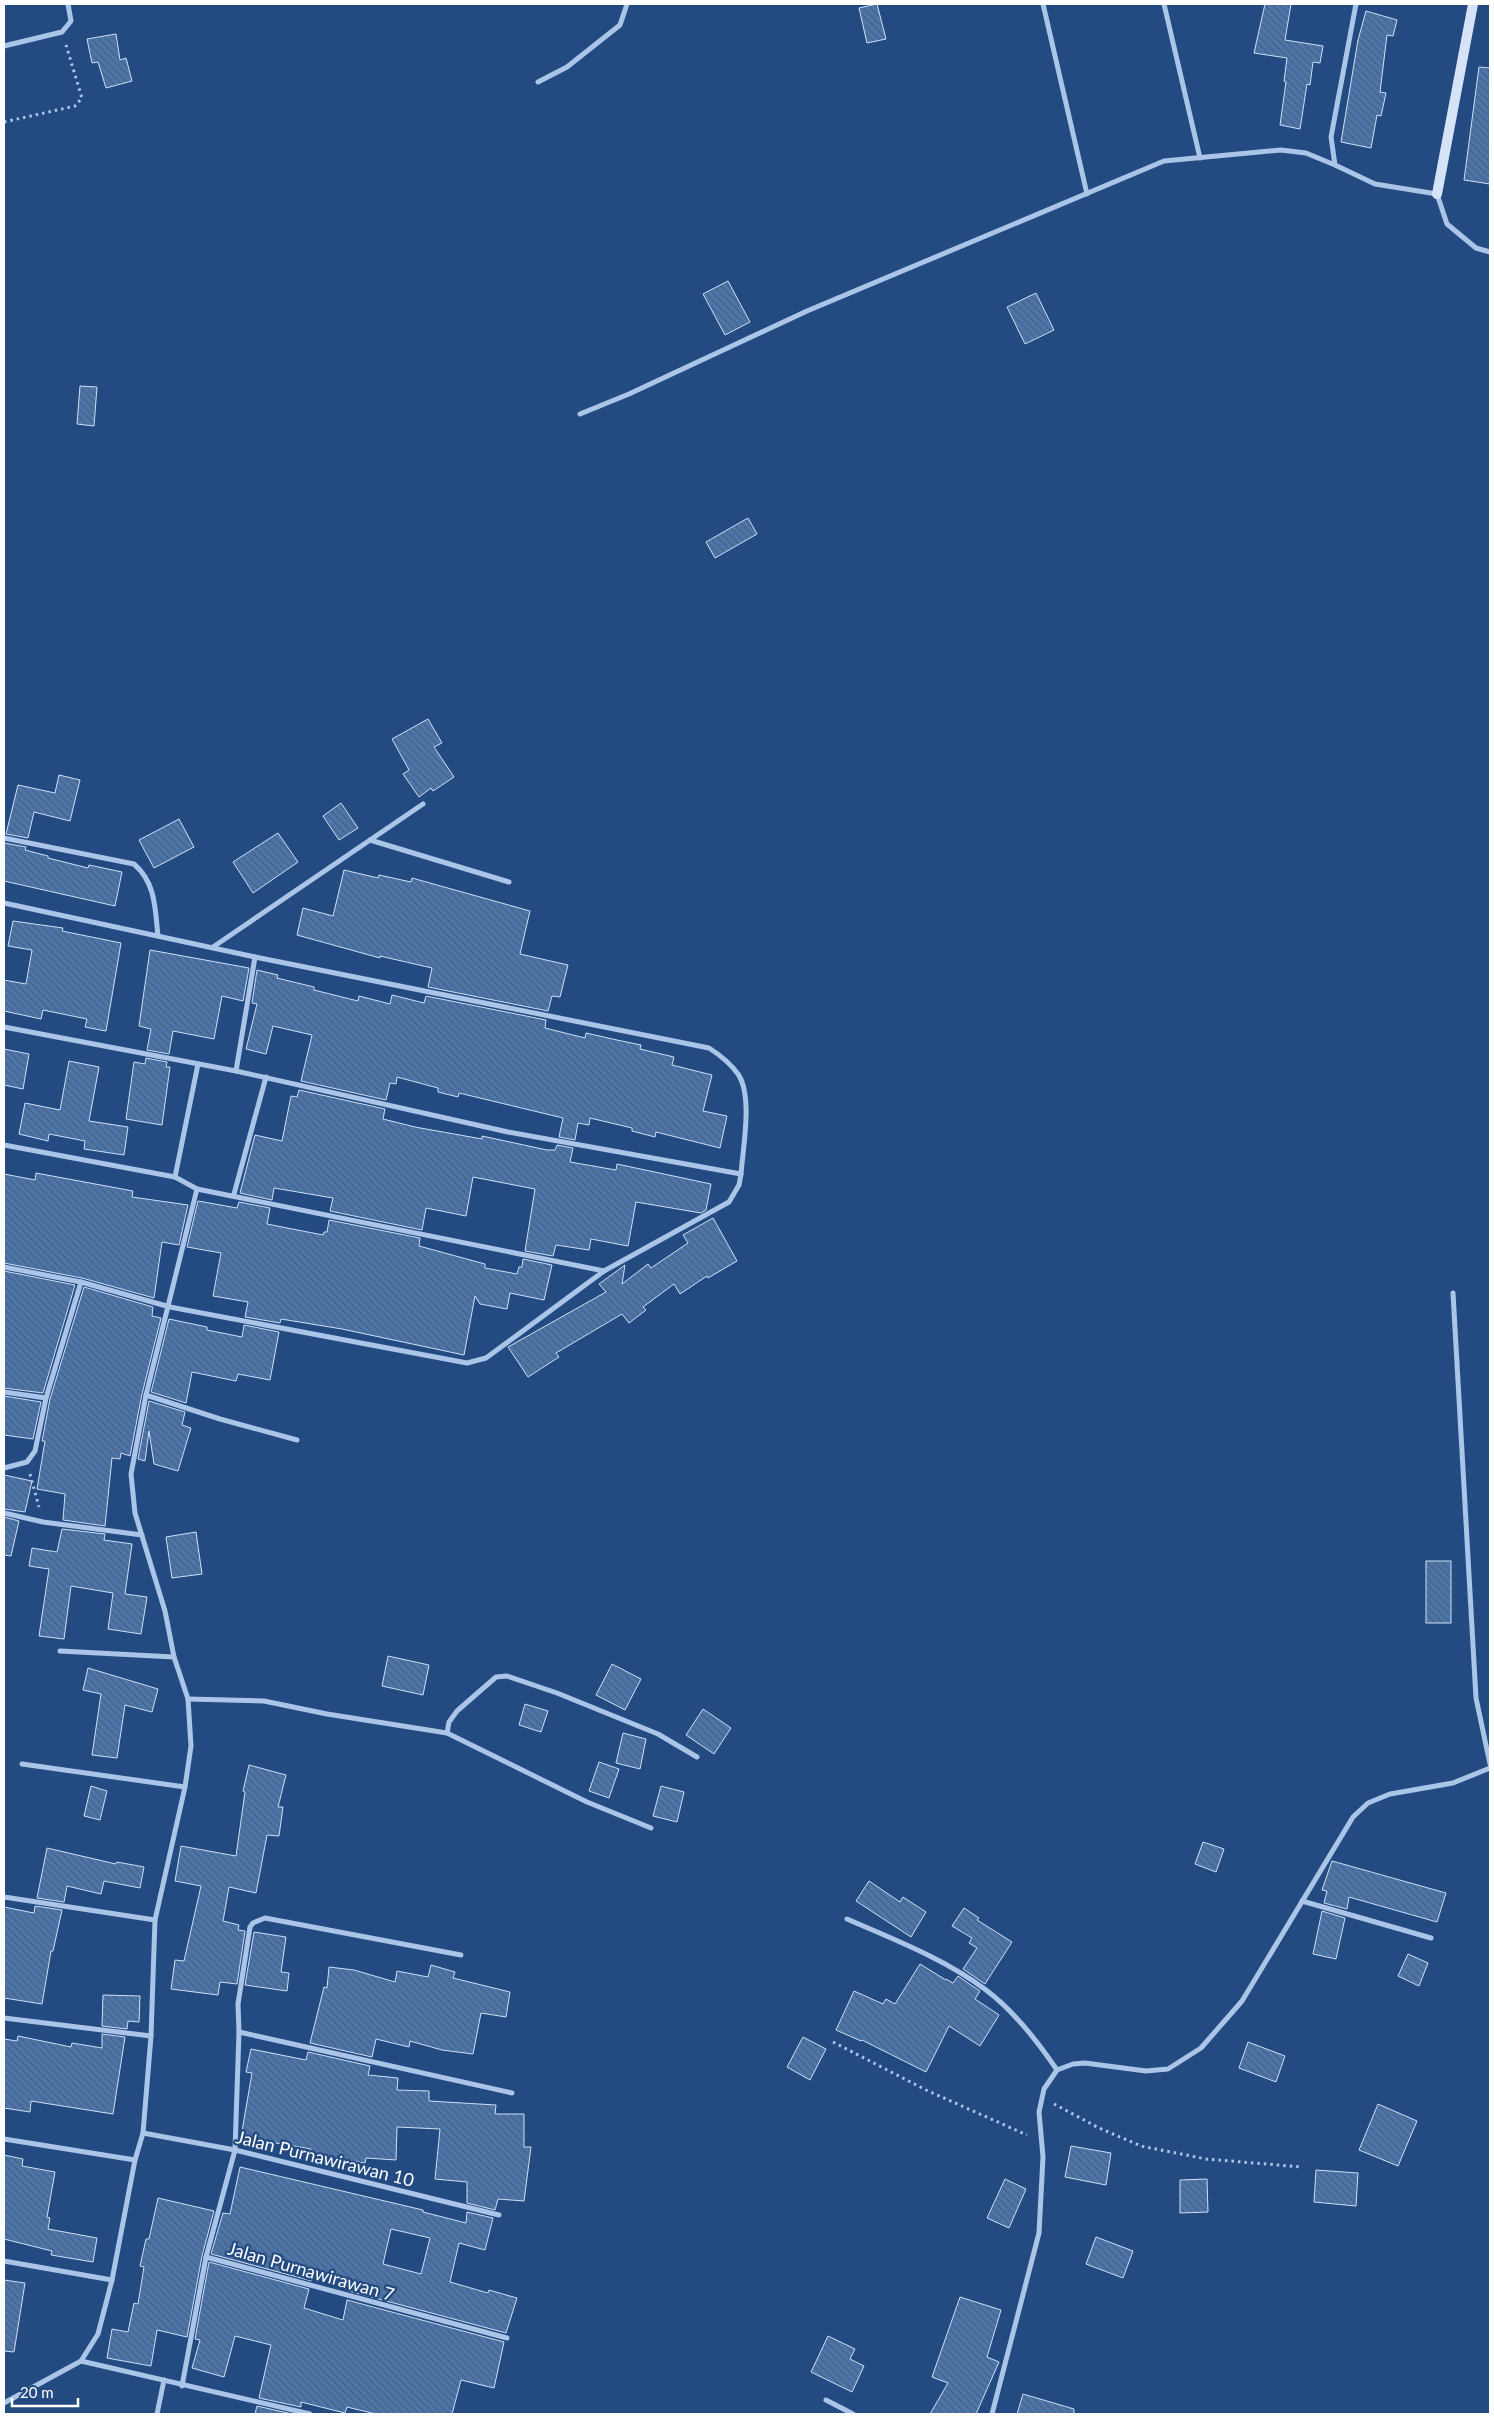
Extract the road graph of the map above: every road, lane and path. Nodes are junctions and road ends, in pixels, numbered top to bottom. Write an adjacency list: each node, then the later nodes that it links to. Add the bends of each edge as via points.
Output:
1 (68, 4): 7 (street, via 71,22)
2 (627, 4): 9 (street, via 620,25 567,67)
3 (1043, 4): 13 (street)
4 (1164, 4): 11 (street)
5 (1356, 4): 12 (street, via 1331,136)
6 (1474, 4): 14 (street)
7 (62, 32): 8 (street); 10 (path, via 82,98 75,106)
8 (4, 46)
9 (538, 82)
10 (4, 122)
11 (1200, 158): 12 (street, via 1281,150 1306,153); 13 (street, via 1164,161)
12 (1335, 165): 14 (street, via 1376,184)
13 (1087, 194): 16 (street, via 807,311)
14 (1437, 194): 15 (street, via 1448,224 1476,248)
15 (1490, 252)
16 (580, 414)
17 (423, 804): 19 (street)
18 (4, 838): 22 (street, via 134,864 147,877 153,892)
19 (370, 840): 20 (street); 23 (street)
20 (509, 882)
21 (4, 903): 22 (street)
22 (158, 936): 23 (street)
23 (213, 947): 24 (street)
24 (255, 957): 27 (street); 30 (street, via 709,1048 725,1059 739,1075 746,1097)
25 (4, 1027): 26 (street)
26 (198, 1064): 27 (street); 31 (street)
27 (236, 1071): 28 (street)
28 (266, 1077): 30 (street, via 508,1132); 33 (street)
29 (4, 1145): 31 (street)
30 (741, 1174): 35 (street, via 729,1202)
31 (175, 1177): 32 (street)
32 (198, 1189): 33 (street); 38 (street)
33 (234, 1194): 35 (street)
34 (4, 1267): 36 (street)
35 (604, 1271): 38 (street, via 486,1358 467,1362)
36 (81, 1282): 38 (street); 41 (street)
37 (1452, 1293): 54 (street, via 1476,1698)
38 (170, 1307): 40 (street)
39 (4, 1392): 41 (street)
40 (146, 1395): 42 (street); 47 (street, via 131,1474 135,1513)
41 (46, 1398): 43 (street, via 35,1451)
42 (297, 1440)
43 (27, 1462): 44 (street); 46 (path)
44 (4, 1468)
45 (4, 1513): 46 (street)
46 (43, 1522): 47 (street)
47 (142, 1535): 49 (street, via 165,1611)
48 (60, 1651): 49 (street)
49 (174, 1658): 50 (street)
50 (188, 1699): 51 (street, via 264,1702); 56 (street, via 191,1746)
51 (447, 1733): 52 (street, via 449,1722 457,1711 496,1677 507,1676 658,1734); 57 (street, via 587,1802)
52 (697, 1757)
53 (22, 1764): 56 (street)
54 (1490, 1764)
55 (1490, 1768): 59 (street, via 1453,1783 1390,1794 1368,1803 1353,1817)
56 (185, 1787): 61 (street)
57 (651, 1828)
58 (4, 1898): 61 (street)
59 (1302, 1901): 62 (street); 68 (street, via 1242,2001 1201,2048 1186,2059 1168,2069 1146,2071 1086,2063)
60 (847, 1919): 68 (street, via 930,1956 987,1990 1037,2040)
61 (156, 1920): 66 (street)
62 (1432, 1938)
63 (460, 1955): 65 (street, via 265,1918 250,1927 238,2004)
64 (4, 2018): 66 (street)
65 (239, 2032): 69 (street); 74 (street)
66 (151, 2036): 71 (street)
67 (833, 2042): 73 (path, via 926,2090)
68 (1057, 2070): 70 (street, via 1044,2088)
69 (512, 2093)
70 (1042, 2098): 73 (street, via 1039,2112); 76 (path, via 1141,2146 1206,2159)
71 (143, 2133): 74 (street, Jalan Purnawirawan 10); 75 (street)
72 (4, 2138): 75 (street)
73 (1041, 2140): 90 (street, via 1039,2233)
74 (235, 2150): 77 (street, Jalan Purnawirawan 10); 78 (street)
75 (135, 2160): 80 (street)
76 (1302, 2167)
77 (499, 2215)
78 (206, 2257): 81 (street, Jalan Purnawirawan 7); 84 (street, Jalan Purnawirawan 7)
79 (4, 2261): 80 (street)
80 (112, 2280): 82 (street, via 98,2334)
81 (506, 2338)
82 (81, 2362): 83 (street); 86 (street)
83 (164, 2380): 84 (street); 87 (street)
84 (182, 2386): 88 (street)
85 (826, 2400): 89 (street)
86 (4, 2403)
87 (157, 2414)
88 (310, 2414)
89 (853, 2414)
90 (992, 2414)

